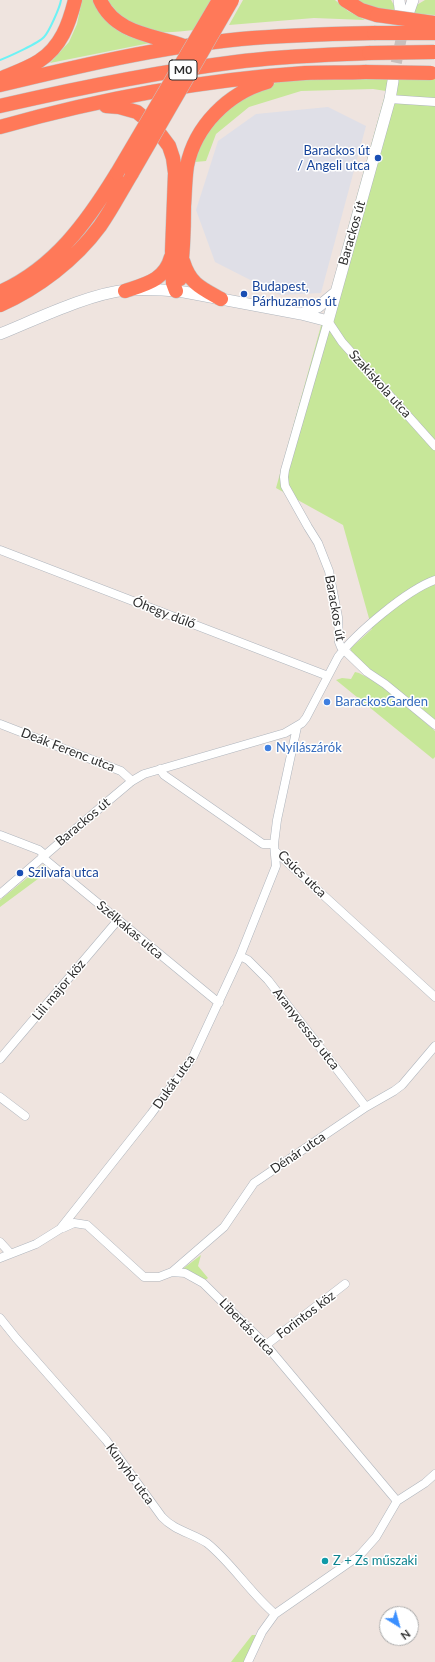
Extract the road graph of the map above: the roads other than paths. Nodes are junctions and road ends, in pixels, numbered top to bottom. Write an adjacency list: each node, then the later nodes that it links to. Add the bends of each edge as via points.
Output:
1 (75, 0): 14 (highway, via 62,37 48,54 39,61)
2 (100, 0): 10 (highway, via 114,19 131,30)
3 (218, 0): 25 (highway, bridge, via 117,173 84,224 62,249 36,270)
4 (232, 0): 28 (highway, bridge, via 99,226 79,250 45,278)
5 (399, 0): 6 (street, via 404,17)
6 (413, 0)
7 (346, 1): 8 (highway, bridge, via 361,10 377,15)
8 (435, 23)
9 (435, 33): 10 (highway, M0, bridge, via 274,36)
10 (185, 46): 16 (highway, M0)
11 (435, 52): 19 (highway, M0, bridge, via 301,56 236,62 72,89)
12 (433, 73): 13 (highway, bridge)
13 (305, 74): 20 (highway, via 146,93); 22 (highway, via 266,83 240,94 219,109 204,127 190,156)
14 (0, 79)
15 (393, 81): 17 (street, Barackos út)
16 (0, 85)
17 (390, 99): 18 (street); 26 (street, Barackos út)
18 (435, 102)
19 (0, 106)
20 (45, 114): 21 (highway); 22 (highway, via 97,106 119,107 137,112 154,126 169,146 173,158)
21 (0, 127)
22 (177, 255): 23 (highway, via 161,276 152,282); 24 (highway, via 180,284); 27 (highway, via 193,282)
23 (126, 290): 24 (street); 31 (street, via 73,305)
24 (176, 291): 27 (street)
25 (0, 292)
26 (335, 292): 29 (street, via 318,307); 30 (street, Barackos út)
27 (221, 299): 29 (street)
28 (0, 305)
29 (301, 314): 30 (street)
30 (328, 320): 32 (street, Szakiskola utca, via 342,342); 35 (street, Barackos út, via 284,481 322,553 333,585 339,642)
31 (0, 334)
32 (435, 446)
33 (0, 550): 36 (street, Óhegy dűlő)
34 (435, 580): 35 (street, via 408,595)
35 (344, 649): 36 (street, Barackos út); 38 (street, via 367,672)
36 (328, 676): 39 (street, Barackos út, via 306,718)
37 (0, 724): 41 (street, Deák Ferenc utca, via 121,771)
38 (435, 725)
39 (297, 727): 40 (street, Barackos út, via 285,733); 43 (street, Dukát utca, via 277,820)
40 (160, 769): 41 (street, Barackos út, via 144,774); 43 (street, Csúcs utca, via 164,776 263,844)
41 (132, 782): 44 (street, Barackos út)
42 (0, 835): 44 (street, via 39,850)
43 (275, 848): 47 (street, Dukát utca, via 276,866); 48 (street, Csúcs utca)
44 (44, 856): 45 (street, Barackos út); 46 (street, Szélkakas utca)
45 (0, 894)
46 (118, 920): 49 (street, Szélkakas utca); 51 (street, Lili major köz)
47 (240, 956): 49 (street, Dukát utca); 53 (street, Aranyvessző utca, via 248,960 268,980)
48 (435, 997)
49 (219, 1003): 55 (street, Dukát utca, via 182,1074)
50 (435, 1046): 53 (street, Dénár utca, via 402,1084)
51 (0, 1059)
52 (0, 1097): 54 (street)
53 (366, 1107): 59 (street, Dénár utca, via 254,1183 224,1227)
54 (25, 1116)
55 (60, 1229): 57 (street, Dukát utca, via 36,1244); 59 (street, Libertás utca, via 74,1223 87,1225 144,1277)
56 (0, 1242): 57 (street)
57 (10, 1253): 58 (street, Dukát utca)
58 (0, 1258)
59 (172, 1272): 62 (street, Libertás utca, via 185,1273 203,1283)
60 (345, 1284): 62 (street, Forintos köz)
61 (0, 1318): 65 (street, Kunyhó utca, via 106,1440 170,1526 201,1540 215,1550)
62 (266, 1345): 64 (street, Libertás utca)
63 (435, 1474): 64 (street)
64 (397, 1501): 65 (street, via 376,1537 360,1555)
65 (274, 1614): 66 (street)
66 (248, 1662)

